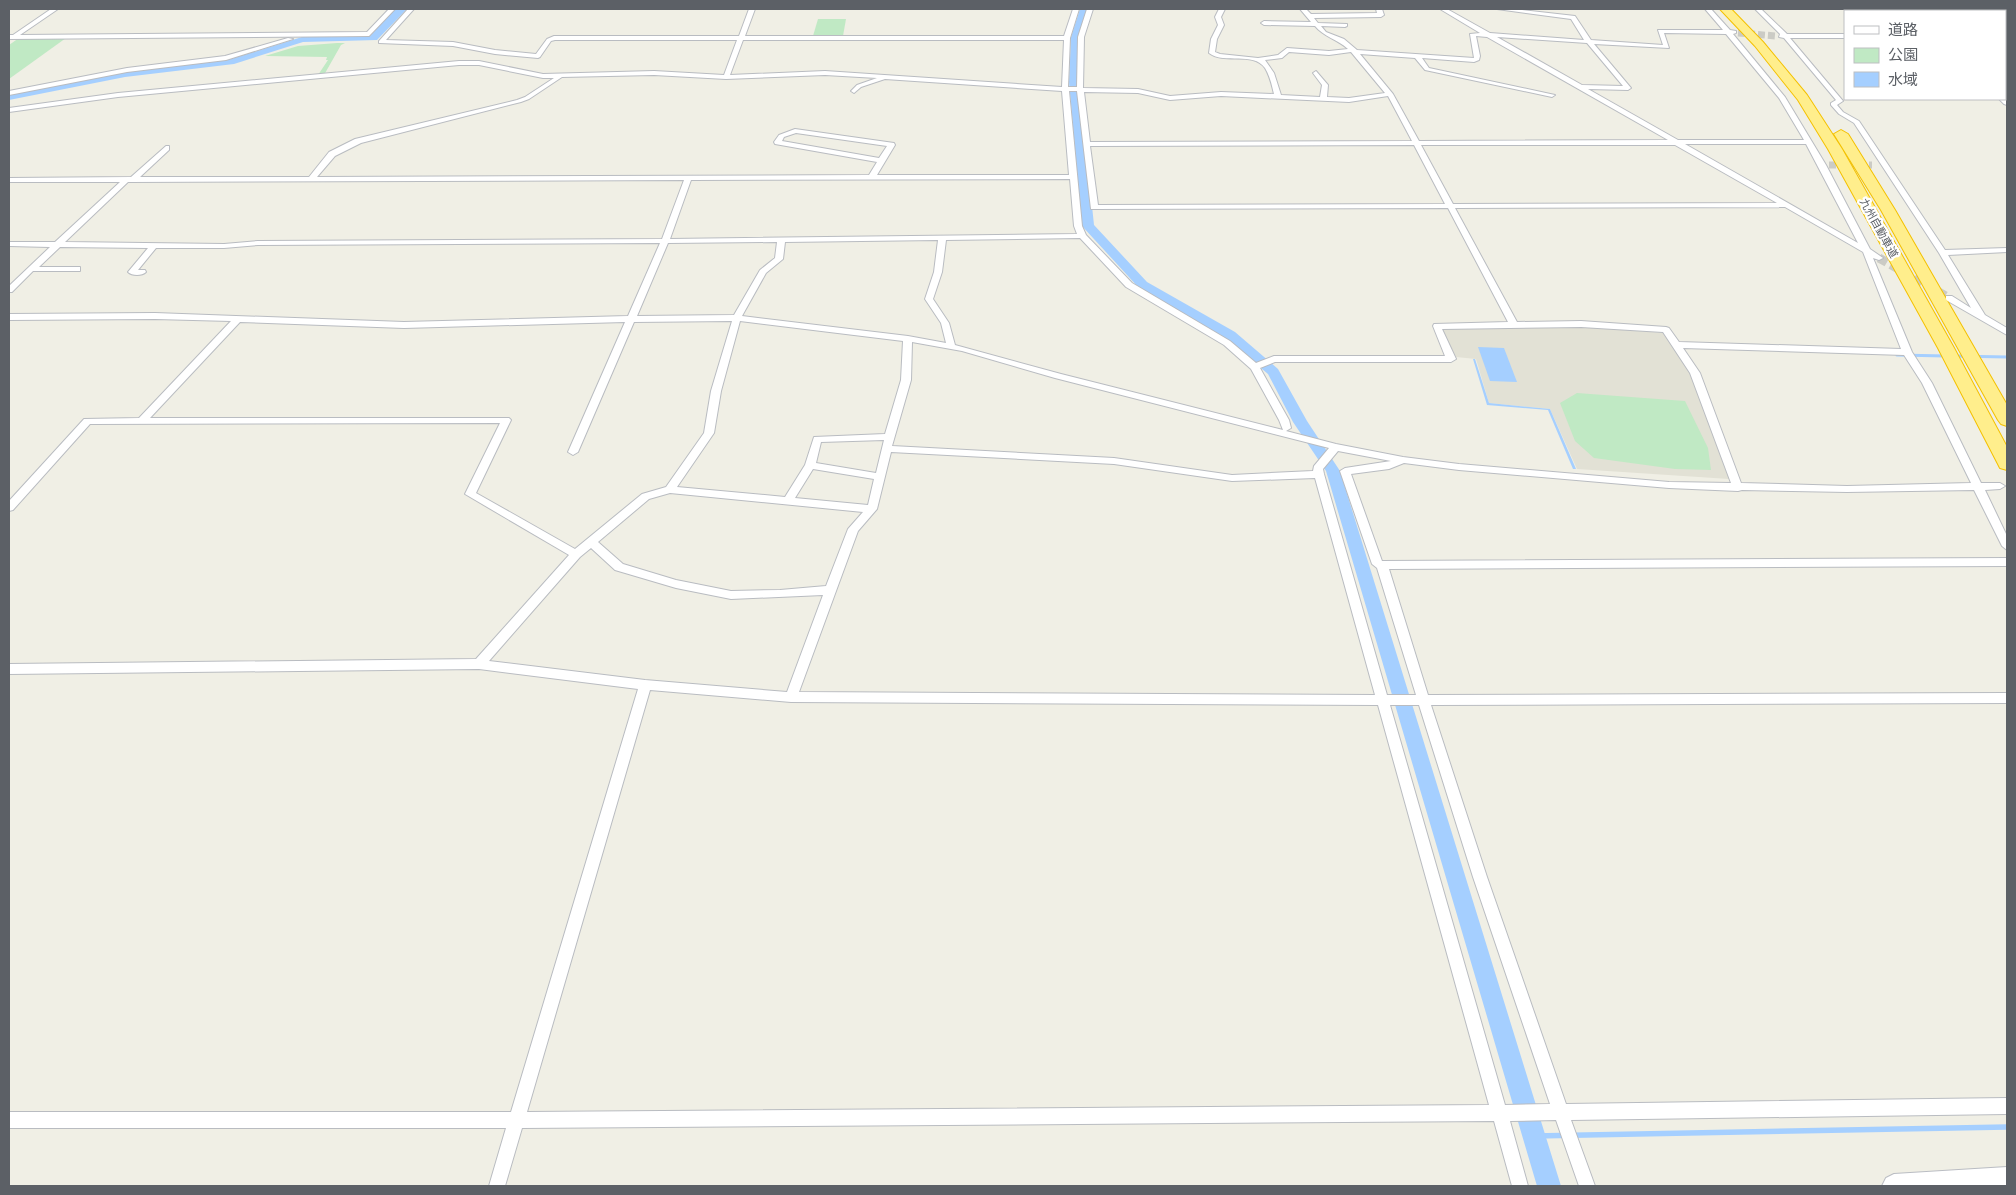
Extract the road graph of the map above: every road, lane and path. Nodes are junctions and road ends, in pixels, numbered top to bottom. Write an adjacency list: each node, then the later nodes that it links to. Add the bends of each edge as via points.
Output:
1 (55, 9): 27 (street)
2 (392, 9): 23 (street, via 369,34)
3 (411, 9): 28 (street, via 381,42 453,44 538,56 554,38)
4 (752, 9): 28 (street)
5 (1076, 9): 29 (street)
6 (1090, 9): 40 (street, via 1081,37)
7 (1222, 9): 33 (street, via 1218,17 1221,25 1212,53)
8 (1303, 9): 16 (street)
9 (1379, 9): 16 (street, via 1381,16)
10 (1443, 9): 22 (street)
11 (1500, 9): 30 (street, via 1573,17)
12 (1708, 9): 20 (street)
13 (1725, 9): 101 (highway, 九州自動車道, via 1759,44 1803,98 1835,149)
14 (1737, 9): 93 (highway, 九州自動車道, via 1773,44 1848,144)
15 (1758, 9): 26 (street)
16 (1309, 16): 18 (street)
17 (1264, 23): 18 (street)
18 (1316, 24): 19 (street); 31 (street, via 1324,33 1342,40)
19 (1345, 25)
20 (1730, 32): 21 (street); 30 (street, via 1660,31 1667,47); 49 (street, via 1782,97)
21 (1738, 33)
22 (1486, 34): 30 (street); 32 (street, via 1473,34 1477,59); 38 (street)
23 (301, 36): 27 (street); 42 (street, via 236,56 127,70)
24 (1776, 36): 26 (street)
25 (1844, 36): 26 (street)
26 (1786, 37): 55 (street, via 1840,101 1834,104 1841,113 1857,122)
27 (11, 38)
28 (741, 38): 29 (street); 36 (street)
29 (1067, 38): 39 (street)
30 (1589, 42): 38 (street, via 1628,88)
31 (1354, 51): 32 (street); 33 (street, via 1287,50 1280,57); 43 (street)
32 (1416, 55): 45 (street, via 1427,69)
33 (1260, 59): 44 (street, via 1267,65)
34 (1316, 74): 46 (street, via 1326,85)
35 (559, 77): 36 (street, via 638,72); 47 (street, via 479,63 459,63 118,95); 59 (street, via 519,101 358,141 332,154)
36 (726, 77): 37 (street, via 805,73)
37 (891, 77): 39 (street); 41 (street, via 859,86)
38 (1581, 87): 48 (street)
39 (1065, 88): 40 (street); 58 (street)
40 (1080, 89): 44 (street, via 1138,91 1170,98 1221,94); 51 (street)
41 (854, 91)
42 (9, 93)
43 (1390, 94): 46 (street, via 1349,100); 50 (street)
44 (1278, 95): 46 (street)
45 (1552, 95)
46 (1323, 99)
47 (9, 110)
48 (1676, 142): 49 (street); 50 (street); 62 (street)
49 (1807, 142): 71 (street, via 1825,165)
50 (1417, 143): 51 (street); 63 (street)
51 (1086, 144): 63 (street, via 1094,206)
52 (166, 148): 61 (street)
53 (882, 161): 53 (street, via 891,145 795,131 781,136 778,142); 57 (street)
54 (1872, 165): 55 (street)
55 (1886, 165): 73 (street)
56 (689, 177): 57 (street); 59 (street); 67 (street)
57 (872, 177): 58 (street)
58 (1072, 177): 64 (street)
59 (313, 178): 61 (street)
60 (9, 180): 61 (street)
61 (130, 180): 69 (street)
62 (1786, 204): 63 (street); 71 (street)
63 (1449, 205): 85 (street)
64 (1082, 236): 65 (street); 91 (street, via 1129,286 1226,343)
65 (942, 238): 66 (street); 89 (street, via 938,272 929,299 945,323)
66 (781, 240): 67 (street); 81 (street, via 779,258 763,272)
67 (665, 241): 70 (street); 84 (street)
68 (9, 244): 69 (street)
69 (57, 245): 70 (street); 75 (street)
70 (154, 245): 77 (street, via 132,272)
71 (1866, 250): 74 (street); 90 (street)
72 (2007, 250): 73 (street)
73 (1943, 254): 82 (street)
74 (1879, 258)
75 (31, 269): 76 (street); 78 (street)
76 (77, 269)
77 (142, 272)
78 (9, 290)
79 (1948, 298): 82 (street)
80 (9, 317): 83 (street)
81 (737, 318): 84 (street); 87 (street); 107 (street, via 716,391 709,433)
82 (1982, 318): 86 (street)
83 (238, 319): 84 (street, via 414,325); 92 (street)
84 (629, 319): 98 (street)
85 (1513, 323): 88 (street, via 1666,330); 91 (street, via 1437,326 1451,358 1271,360)
86 (2007, 332)
87 (908, 338): 89 (street); 95 (street, via 906,380)
88 (1677, 344): 90 (street); 106 (street, via 1695,373)
89 (951, 347): 97 (street)
90 (1907, 352): 104 (street, via 1927,383)
91 (1257, 366): 94 (street)
92 (142, 420): 109 (street, via 87,421); 113 (street, via 506,420 470,494)
93 (2007, 420)
94 (1286, 428)
95 (890, 437): 96 (street); 100 (street, via 817,439)
96 (888, 449): 102 (street, via 1114,460 1232,478); 103 (street)
97 (1333, 450): 99 (street); 102 (street)
98 (573, 452)
99 (1403, 460): 106 (street, via 1669,485); 115 (street, via 1390,466 1345,471 1377,564)
100 (810, 464): 103 (street); 108 (street)
101 (2007, 464)
102 (1321, 469): 122 (street)
103 (881, 477): 110 (street)
104 (1978, 486): 105 (street); 106 (street); 112 (street)
105 (2000, 486)
106 (1738, 488)
107 (670, 490): 108 (street); 111 (street, via 646,496)
108 (788, 501): 110 (street)
109 (9, 507)
110 (872, 509): 116 (street, via 853,529)
111 (590, 542): 113 (street); 116 (street, via 619,567 722,594)
112 (2007, 546)
113 (576, 554): 117 (street)
114 (2007, 562): 115 (street)
115 (1382, 566): 123 (street)
116 (830, 590): 120 (street)
117 (479, 664): 118 (street); 119 (street)
118 (9, 669)
119 (645, 685): 120 (street); 128 (street)
120 (791, 697): 122 (street)
121 (2007, 698): 123 (street)
122 (1384, 700): 123 (street); 125 (street)
123 (1422, 700): 126 (street)
124 (2007, 1106): 126 (street)
125 (1500, 1112): 126 (street); 128 (street); 131 (street)
126 (1560, 1113): 132 (street)
127 (9, 1120): 128 (street)
128 (516, 1121): 130 (street)
129 (2007, 1179): 133 (main road)
130 (497, 1186)
131 (1520, 1186)
132 (1587, 1186)
133 (1894, 1186)

